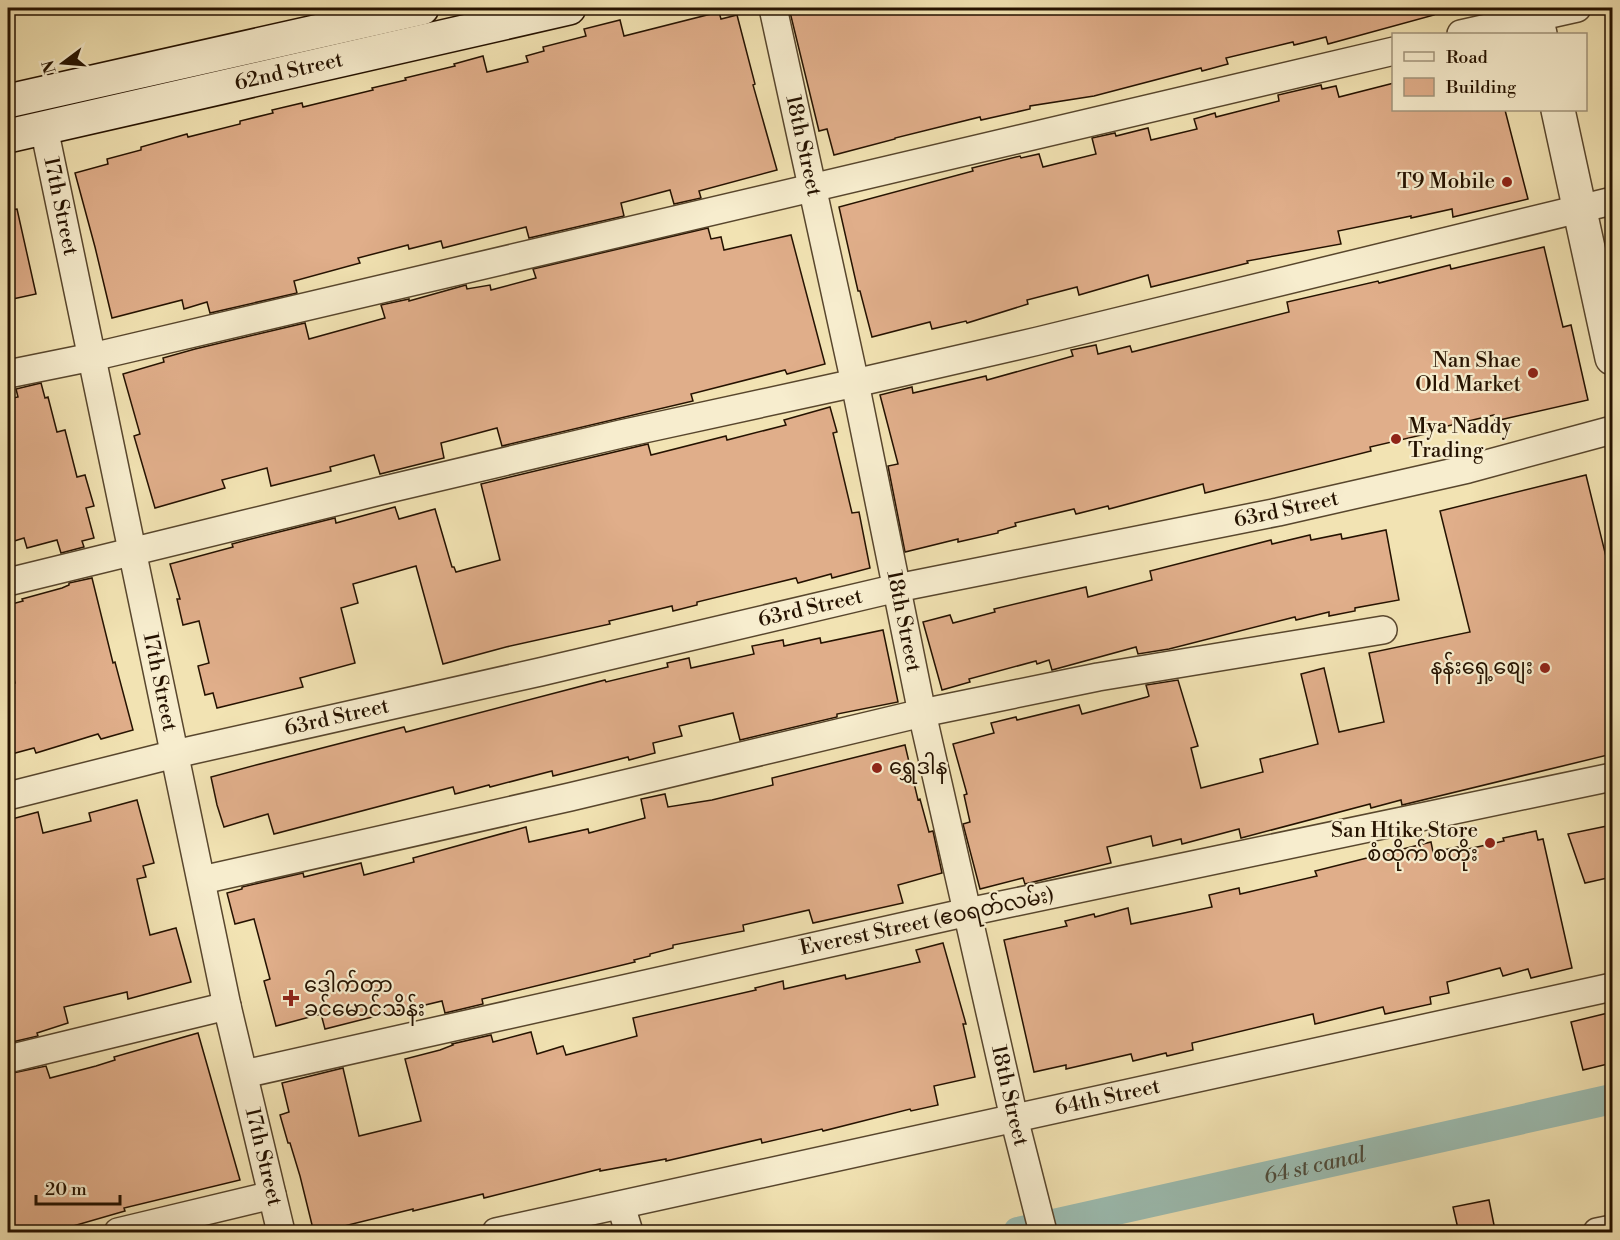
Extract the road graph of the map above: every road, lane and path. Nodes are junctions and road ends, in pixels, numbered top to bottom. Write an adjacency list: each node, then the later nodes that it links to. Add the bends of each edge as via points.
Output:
1 (422, 8): 8 (main road, 62nd Street)
2 (773, 8): 12 (street, 18th Street)
3 (1577, 8): 5 (street)
4 (555, 9): 10 (main road, 62nd Street)
5 (1537, 20): 6 (street)
6 (1466, 33)
7 (1392, 51): 12 (street)
8 (8, 100)
9 (1558, 111): 14 (main road)
10 (44, 128): 11 (main road, 62nd Street); 15 (street, 17th Street)
11 (8, 136)
12 (812, 187): 15 (street); 18 (street, 18th Street)
13 (1612, 201): 14 (street)
14 (1580, 208): 16 (main road); 18 (street)
15 (92, 357): 17 (street); 20 (street, 17th Street)
16 (1612, 358)
17 (8, 374)
18 (855, 383): 20 (street, via 368,494); 22 (street, 18th Street)
19 (1612, 430): 22 (street, 63rd Street, via 1468,469 1278,512)
20 (134, 552): 21 (street); 25 (street, 17th Street)
21 (8, 582)
22 (897, 588): 24 (street, 18th Street); 25 (street, 63rd Street)
23 (1383, 630): 24 (street, via 1098,677)
24 (922, 713): 28 (street); 29 (street, 18th Street)
25 (175, 754): 27 (street, 63rd Street); 28 (street, 17th Street)
26 (1612, 777): 29 (street, Everest Street (ဧ၀ရတ်လမ်း))
27 (8, 796)
28 (202, 880): 31 (street, 17th Street)
29 (968, 912): 33 (street, Everest Street (ဧ၀ရတ်လမ်း)); 34 (street, 18th Street)
30 (1612, 987): 34 (street, 64th Street)
31 (227, 1006): 32 (street); 33 (street, 17th Street)
32 (8, 1059)
33 (244, 1074): 35 (street, 17th Street)
34 (1014, 1118): 36 (street, 64th Street); 37 (street, 18th Street)
35 (272, 1194): 39 (street); 40 (street, 17th Street)
36 (621, 1206): 41 (street, 64th Street); 42 (street)
37 (1041, 1222)
38 (1612, 1229): 43 (street)
39 (118, 1233)
40 (281, 1233)
41 (496, 1233)
42 (628, 1233)
43 (1597, 1233)

